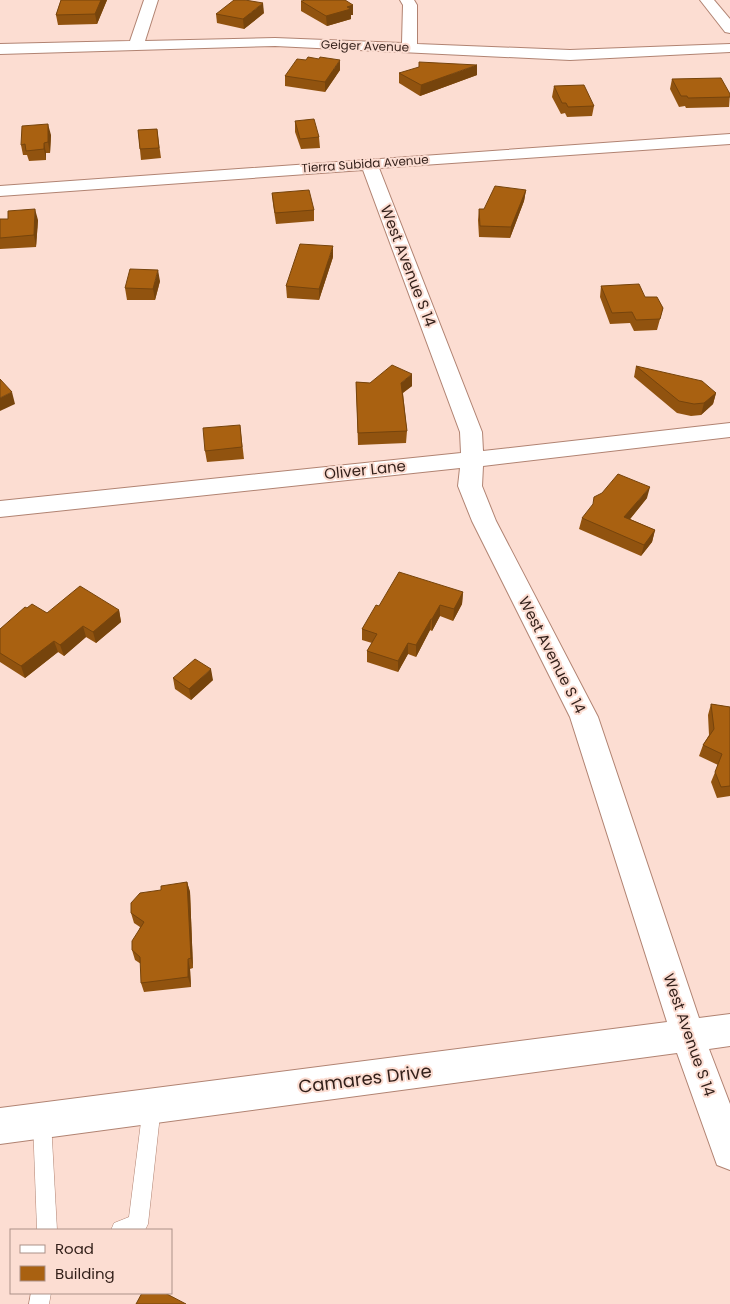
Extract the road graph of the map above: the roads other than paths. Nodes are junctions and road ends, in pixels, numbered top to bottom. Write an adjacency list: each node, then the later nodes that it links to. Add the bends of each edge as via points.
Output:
1 (151, 0): 5 (street)
2 (407, 0): 6 (street, via 410,5)
3 (707, 0): 4 (street)
4 (730, 29)
5 (136, 45): 6 (street, Geiger Avenue, via 275,42); 8 (street, Geiger Avenue)
6 (409, 47): 7 (street, Geiger Avenue, via 570,55)
7 (730, 48)
8 (0, 49)
9 (730, 139): 10 (street, Tierra Subida Avenue)
10 (369, 164): 11 (street, Tierra Subida Avenue); 13 (street, West Avenue S 14, via 471,432)
11 (0, 191)
12 (730, 430): 13 (street, Oliver Lane)
13 (472, 458): 14 (street, Oliver Lane); 16 (street, West Avenue S 14, via 470,486 484,521 584,717)
14 (0, 509)
15 (730, 1030): 16 (street, Camares Drive)
16 (688, 1036): 17 (street, Camares Drive); 20 (street, West Avenue S 14)
17 (152, 1106): 18 (street, Camares Drive); 22 (lane, via 138,1224)
18 (42, 1121): 19 (street, Camares Drive); 21 (lane)
19 (0, 1126)
20 (730, 1152)
21 (47, 1229)
22 (125, 1229)

